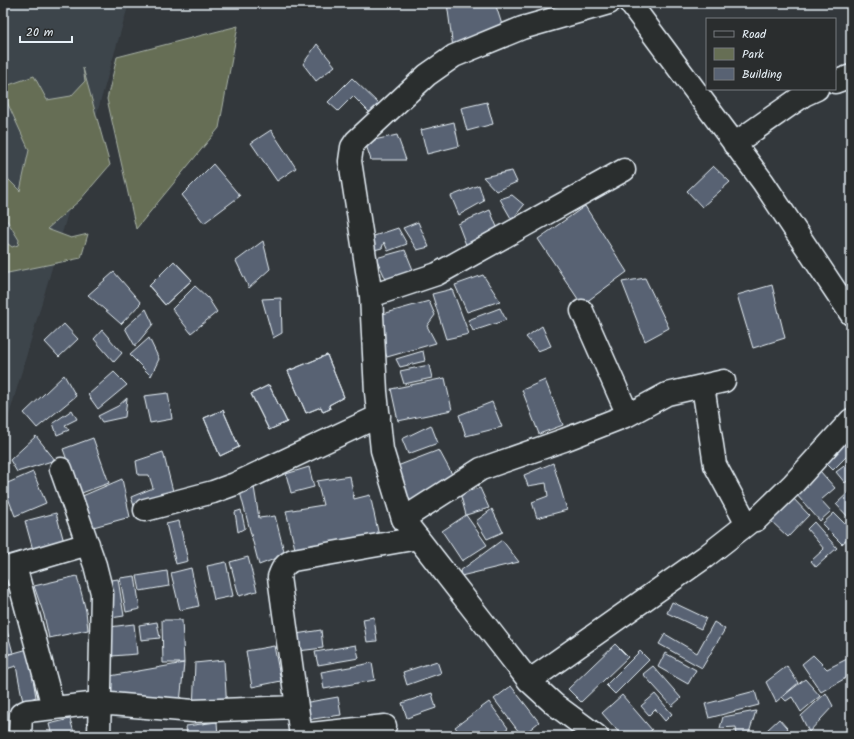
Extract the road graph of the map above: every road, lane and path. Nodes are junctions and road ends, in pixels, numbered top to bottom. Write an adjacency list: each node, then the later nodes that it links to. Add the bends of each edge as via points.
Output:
1 (609, 3): 8 (street, via 522,28 454,56 426,75 356,141 352,147 350,161)
2 (630, 3): 6 (street)
3 (851, 76): 4 (street)
4 (836, 82)
5 (815, 90): 6 (street)
6 (734, 144): 10 (street, via 763,182)
7 (624, 170): 8 (street, via 437,274)
8 (371, 296): 14 (street)
9 (582, 311): 13 (street)
10 (851, 314)
11 (724, 381): 12 (street)
12 (703, 386): 13 (street, via 667,394); 19 (street, via 715,466 743,517)
13 (628, 415): 18 (street, via 477,471)
14 (378, 416): 17 (street, via 235,484); 18 (street, via 384,461)
15 (851, 420): 19 (street, via 793,484 756,520)
16 (61, 469): 21 (street)
17 (145, 510)
18 (403, 519): 20 (street)
19 (751, 521): 23 (street)
20 (418, 538): 23 (street); 25 (street, via 293,560 282,569 279,577)
21 (88, 544): 22 (street); 24 (street, via 102,593)
22 (9, 567): 26 (street)
23 (530, 681): 31 (street, via 554,704)
24 (99, 703): 25 (street, via 193,711); 26 (street); 29 (street)
25 (297, 707): 30 (street)
26 (53, 708): 28 (street, via 21,714)
27 (385, 726): 30 (street)
28 (20, 736)
29 (99, 736)
30 (301, 736)
31 (597, 736)

